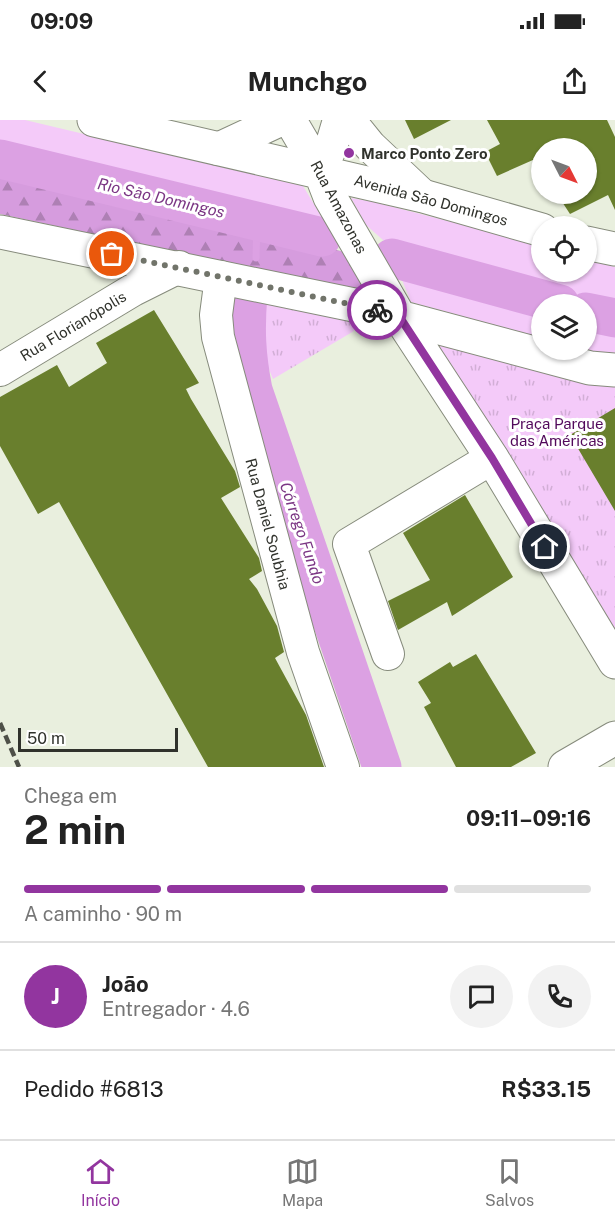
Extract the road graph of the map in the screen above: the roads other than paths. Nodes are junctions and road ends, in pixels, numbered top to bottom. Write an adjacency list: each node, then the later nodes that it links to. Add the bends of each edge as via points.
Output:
1 (94, 120): 6 (main road, Avenida São Domingos)
2 (280, 120): 6 (street)
3 (290, 120): 7 (street, Rua Amazonas)
4 (339, 120): 7 (street)
5 (349, 120): 8 (street, via 370,147 401,162)
6 (218, 149): 7 (main road, Avenida São Domingos)
7 (325, 184): 8 (main road, Avenida São Domingos); 15 (main road, Rua Amazonas)
8 (423, 196): 9 (main road, Avenida São Domingos)
9 (531, 227)
10 (0, 232): 13 (main road)
11 (597, 245): 12 (main road)
12 (615, 249)
13 (179, 267): 14 (main road); 16 (street, Rua Florianópolis, via 133,290)
14 (232, 279): 15 (main road, via 354,305); 22 (street, Rua Daniel Soubhia, via 216,315 218,337 303,652)
15 (392, 304): 17 (main road, via 590,368); 18 (main road, Rua Amazonas)
16 (0, 370)
17 (615, 370)
18 (492, 458): 19 (street, via 349,544); 20 (main road, Rua Amazonas)
19 (388, 654)
20 (615, 662)
21 (615, 738): 23 (main road)
22 (343, 767)
23 (565, 767)

